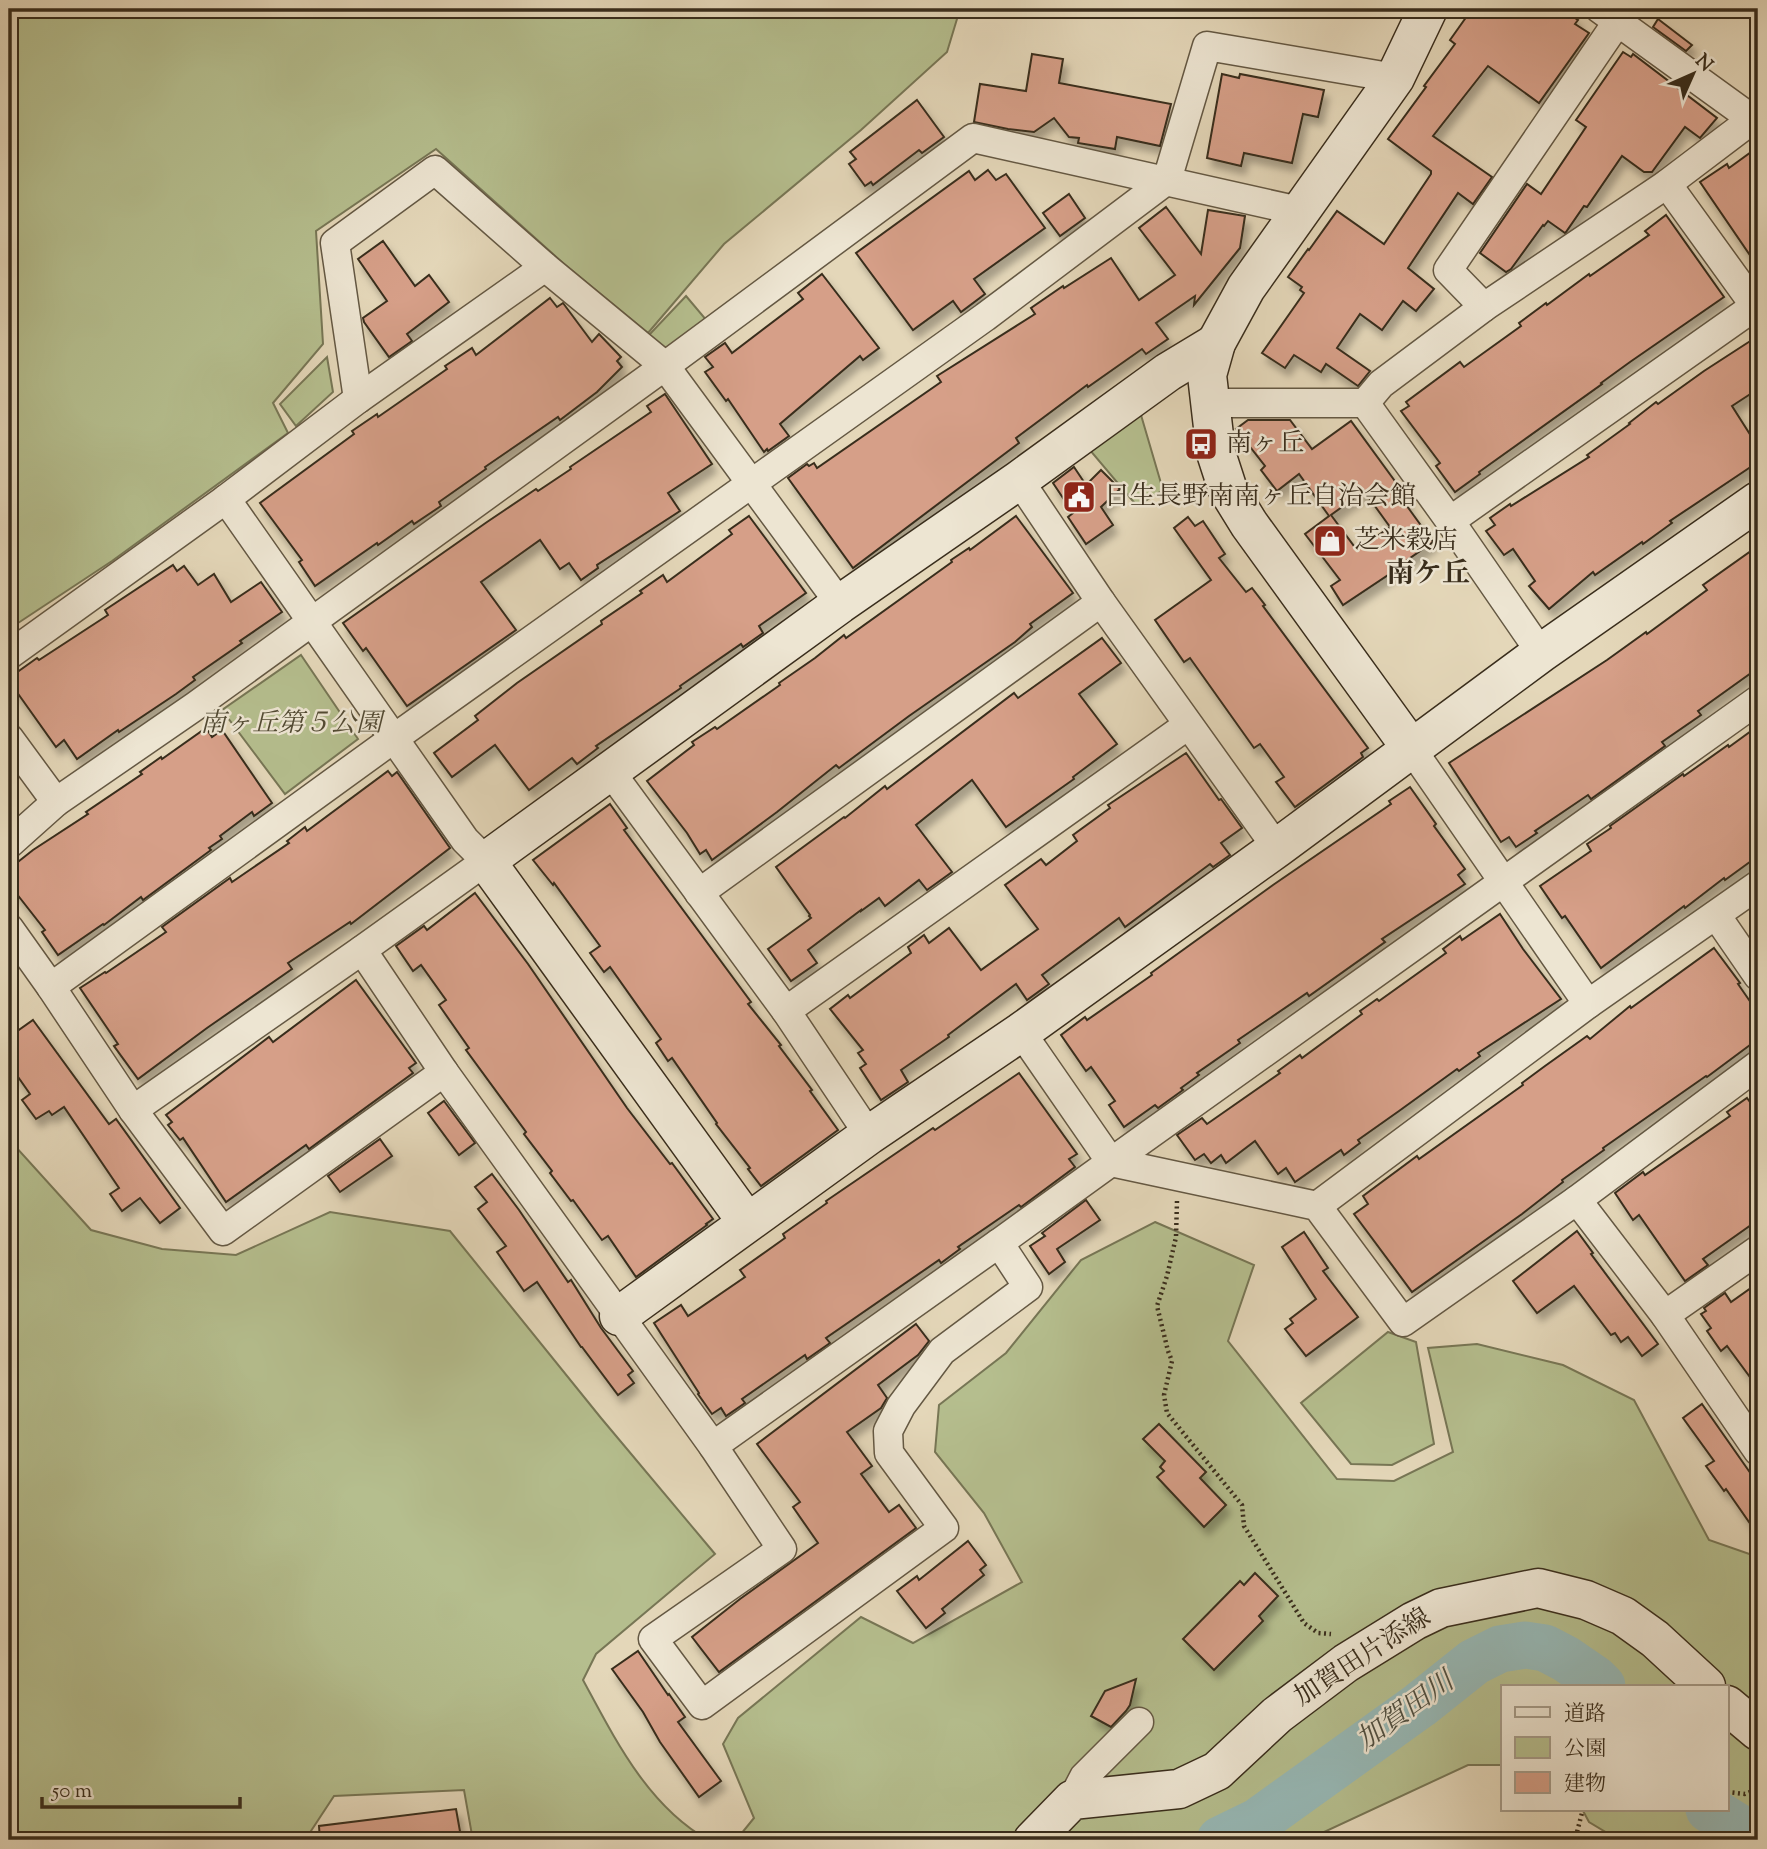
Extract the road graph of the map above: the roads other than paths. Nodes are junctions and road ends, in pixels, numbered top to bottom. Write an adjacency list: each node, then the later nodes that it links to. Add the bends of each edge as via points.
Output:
1 (1428, 9): 3 (street)
2 (1609, 15): 4 (street); 9 (street, via 1448,270)
3 (1395, 78): 5 (street, via 1207,46); 7 (street)
4 (1755, 117): 6 (street)
5 (1167, 180): 7 (street); 12 (street, via 973,138); 17 (street)
6 (1667, 184): 9 (street); 10 (street)
7 (1300, 211): 11 (street, via 1246,288)
8 (545, 267): 12 (street); 13 (street); 13 (street, via 435,170 335,243)
9 (1484, 307): 15 (street, via 1381,384)
10 (1757, 307): 20 (street)
11 (1216, 343): 14 (street, via 1207,375); 16 (street, via 1168,372)
12 (664, 366): 17 (street); 23 (street)
13 (358, 399): 18 (street)
14 (1210, 403): 15 (street); 30 (street, via 1216,453 1228,490)
15 (1365, 403): 20 (street)
16 (1019, 480): 21 (street); 22 (street)
17 (751, 484): 22 (street); 29 (street)
18 (226, 499): 23 (street); 25 (street)
19 (1758, 501): 24 (street)
20 (1450, 521): 24 (street)
21 (1101, 602): 27 (street); 38 (street)
22 (840, 604): 31 (street)
23 (311, 622): 29 (street); 32 (street)
24 (1541, 653): 30 (street)
25 (9, 655)
26 (1758, 700): 36 (street)
27 (1188, 725): 34 (street); 45 (street)
28 (9, 738): 32 (street)
29 (393, 739): 35 (street, via 465,840); 43 (street)
30 (1411, 748): 34 (street); 36 (street)
31 (610, 771): 35 (street); 38 (street)
32 (56, 802): 33 (street)
33 (9, 844)
34 (1277, 848): 46 (street)
35 (486, 861): 41 (street); 54 (street)
36 (1504, 883): 44 (street); 51 (street)
37 (1758, 885): 39 (street)
38 (699, 893): 45 (street)
39 (1716, 915): 42 (street); 44 (street)
40 (9, 928): 43 (street)
41 (362, 950): 48 (street); 49 (street)
42 (1758, 976)
43 (51, 987): 49 (street)
44 (1588, 1004): 53 (street)
45 (786, 1011): 50 (street)
46 (1021, 1032): 50 (street); 51 (street)
47 (1758, 1065): 52 (street)
48 (444, 1072): 49 (street, via 223,1231); 58 (street)
49 (132, 1110)
50 (869, 1135): 54 (street)
51 (1111, 1162): 53 (street); 55 (street)
52 (1577, 1200): 53 (street, via 1403,1322); 57 (street)
53 (1317, 1206)
54 (747, 1222): 58 (street)
55 (999, 1243): 59 (street); 59 (street, via 1028,1287 942,1351 888,1431 889,1453 944,1528 702,1705 653,1639 782,1549)
56 (1758, 1250): 57 (street)
57 (1665, 1315): 60 (street)
58 (619, 1316): 59 (street)
59 (713, 1446)
60 (1758, 1451)
61 (1705, 1685): 65 (street, 加賀田片添線, via 1656,1639 1623,1616 1586,1600 1538,1588 1441,1608 1414,1621 1346,1663 1277,1715 1217,1771 1179,1789)
62 (1728, 1706): 64 (street)
63 (1139, 1722): 65 (street, via 1084,1777)
64 (1758, 1731)
65 (1072, 1800): 66 (street)
66 (1033, 1840)

